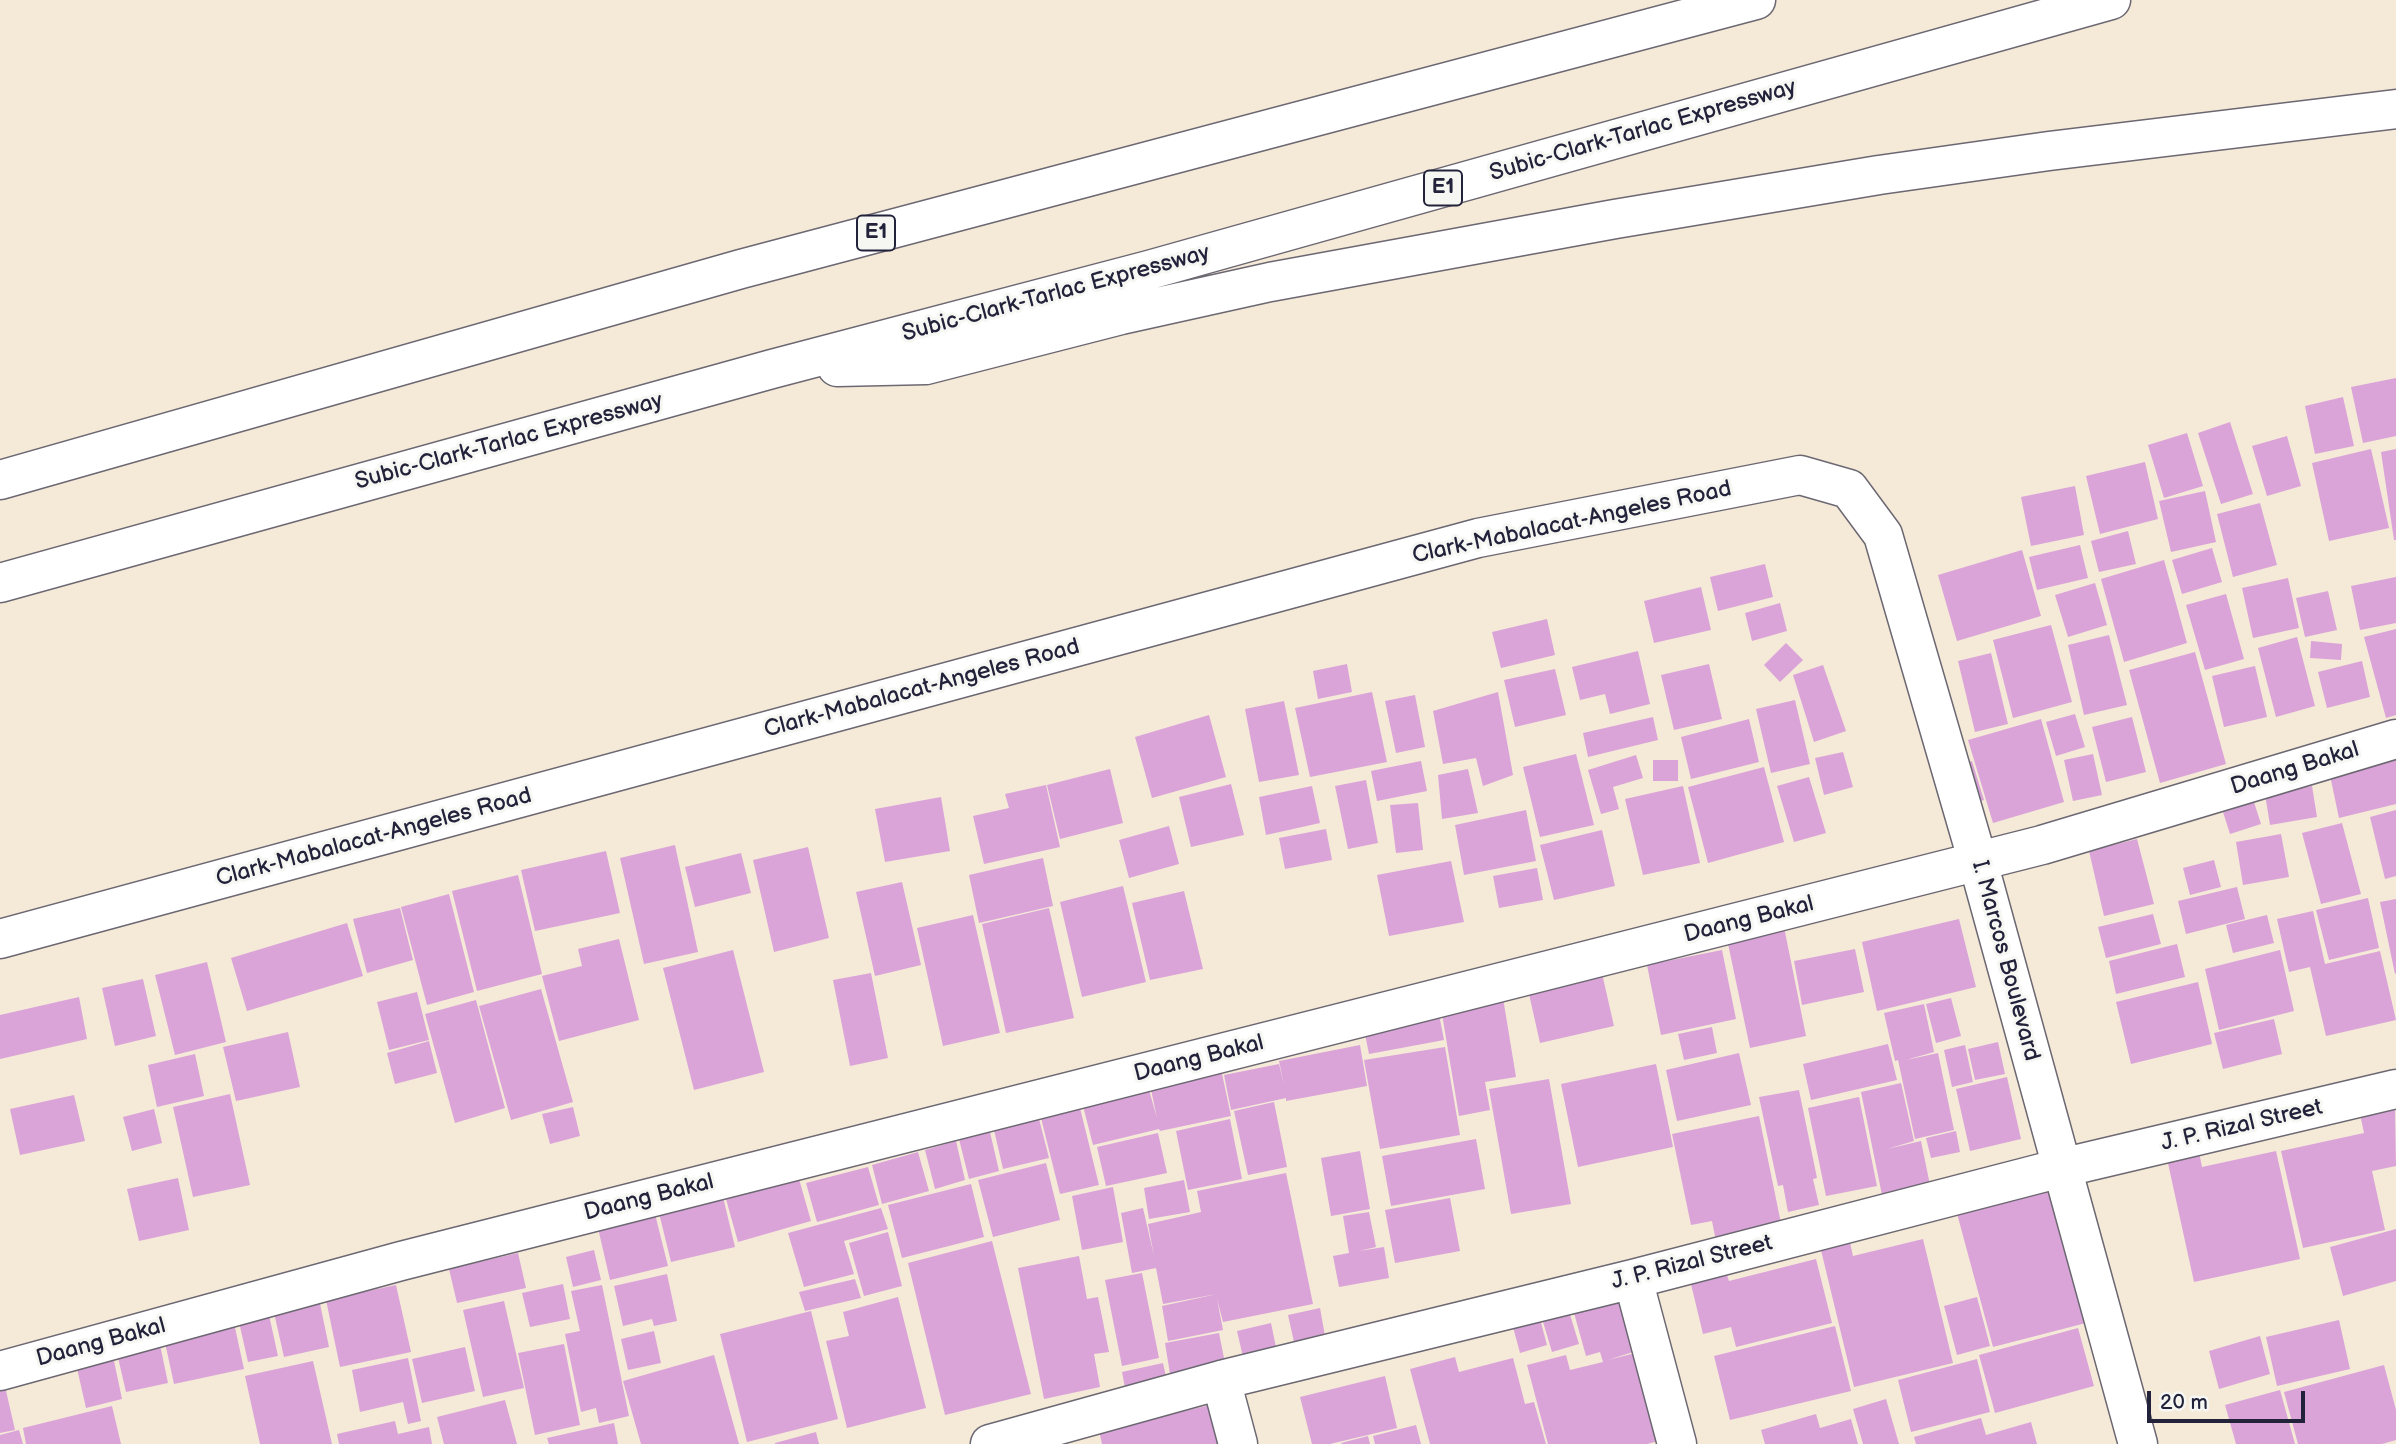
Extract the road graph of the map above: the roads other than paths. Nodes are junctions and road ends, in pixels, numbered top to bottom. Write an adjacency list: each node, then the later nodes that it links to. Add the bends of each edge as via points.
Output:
1 (1756, 0): 5 (main road, E1, via 741,269)
2 (2111, 0): 4 (main road, Subic-Clark-Tarlac Expressway / E1, via 1149,270)
3 (2396, 108): 4 (main road, via 1892,173 1615,219 1270,282 926,365)
4 (772, 369): 7 (main road, Subic-Clark-Tarlac Expressway / E1)
5 (0, 480)
6 (1849, 489): 9 (main road, I. Marcos Boulevard, via 1883,535); 10 (main road, Clark-Mabalacat-Angeles Road, via 1800,475 1478,538)
7 (0, 583)
8 (2396, 739): 9 (main road, Daang Bakal)
9 (1978, 862): 12 (main road, I. Marcos Boulevard); 14 (main road, Daang Bakal, via 401,1261)
10 (0, 940)
11 (2396, 1089): 12 (main road, J. P. Rizal Street)
12 (2062, 1168): 13 (main road, J. P. Rizal Street); 19 (main road, I. Marcos Boulevard)
13 (1633, 1279): 15 (main road, J. P. Rizal Street); 18 (main road)
14 (0, 1371)
15 (1221, 1380): 16 (main road, J. P. Rizal Street); 17 (main road)
16 (990, 1444)
17 (1238, 1444)
18 (1677, 1444)
19 (2138, 1444)

